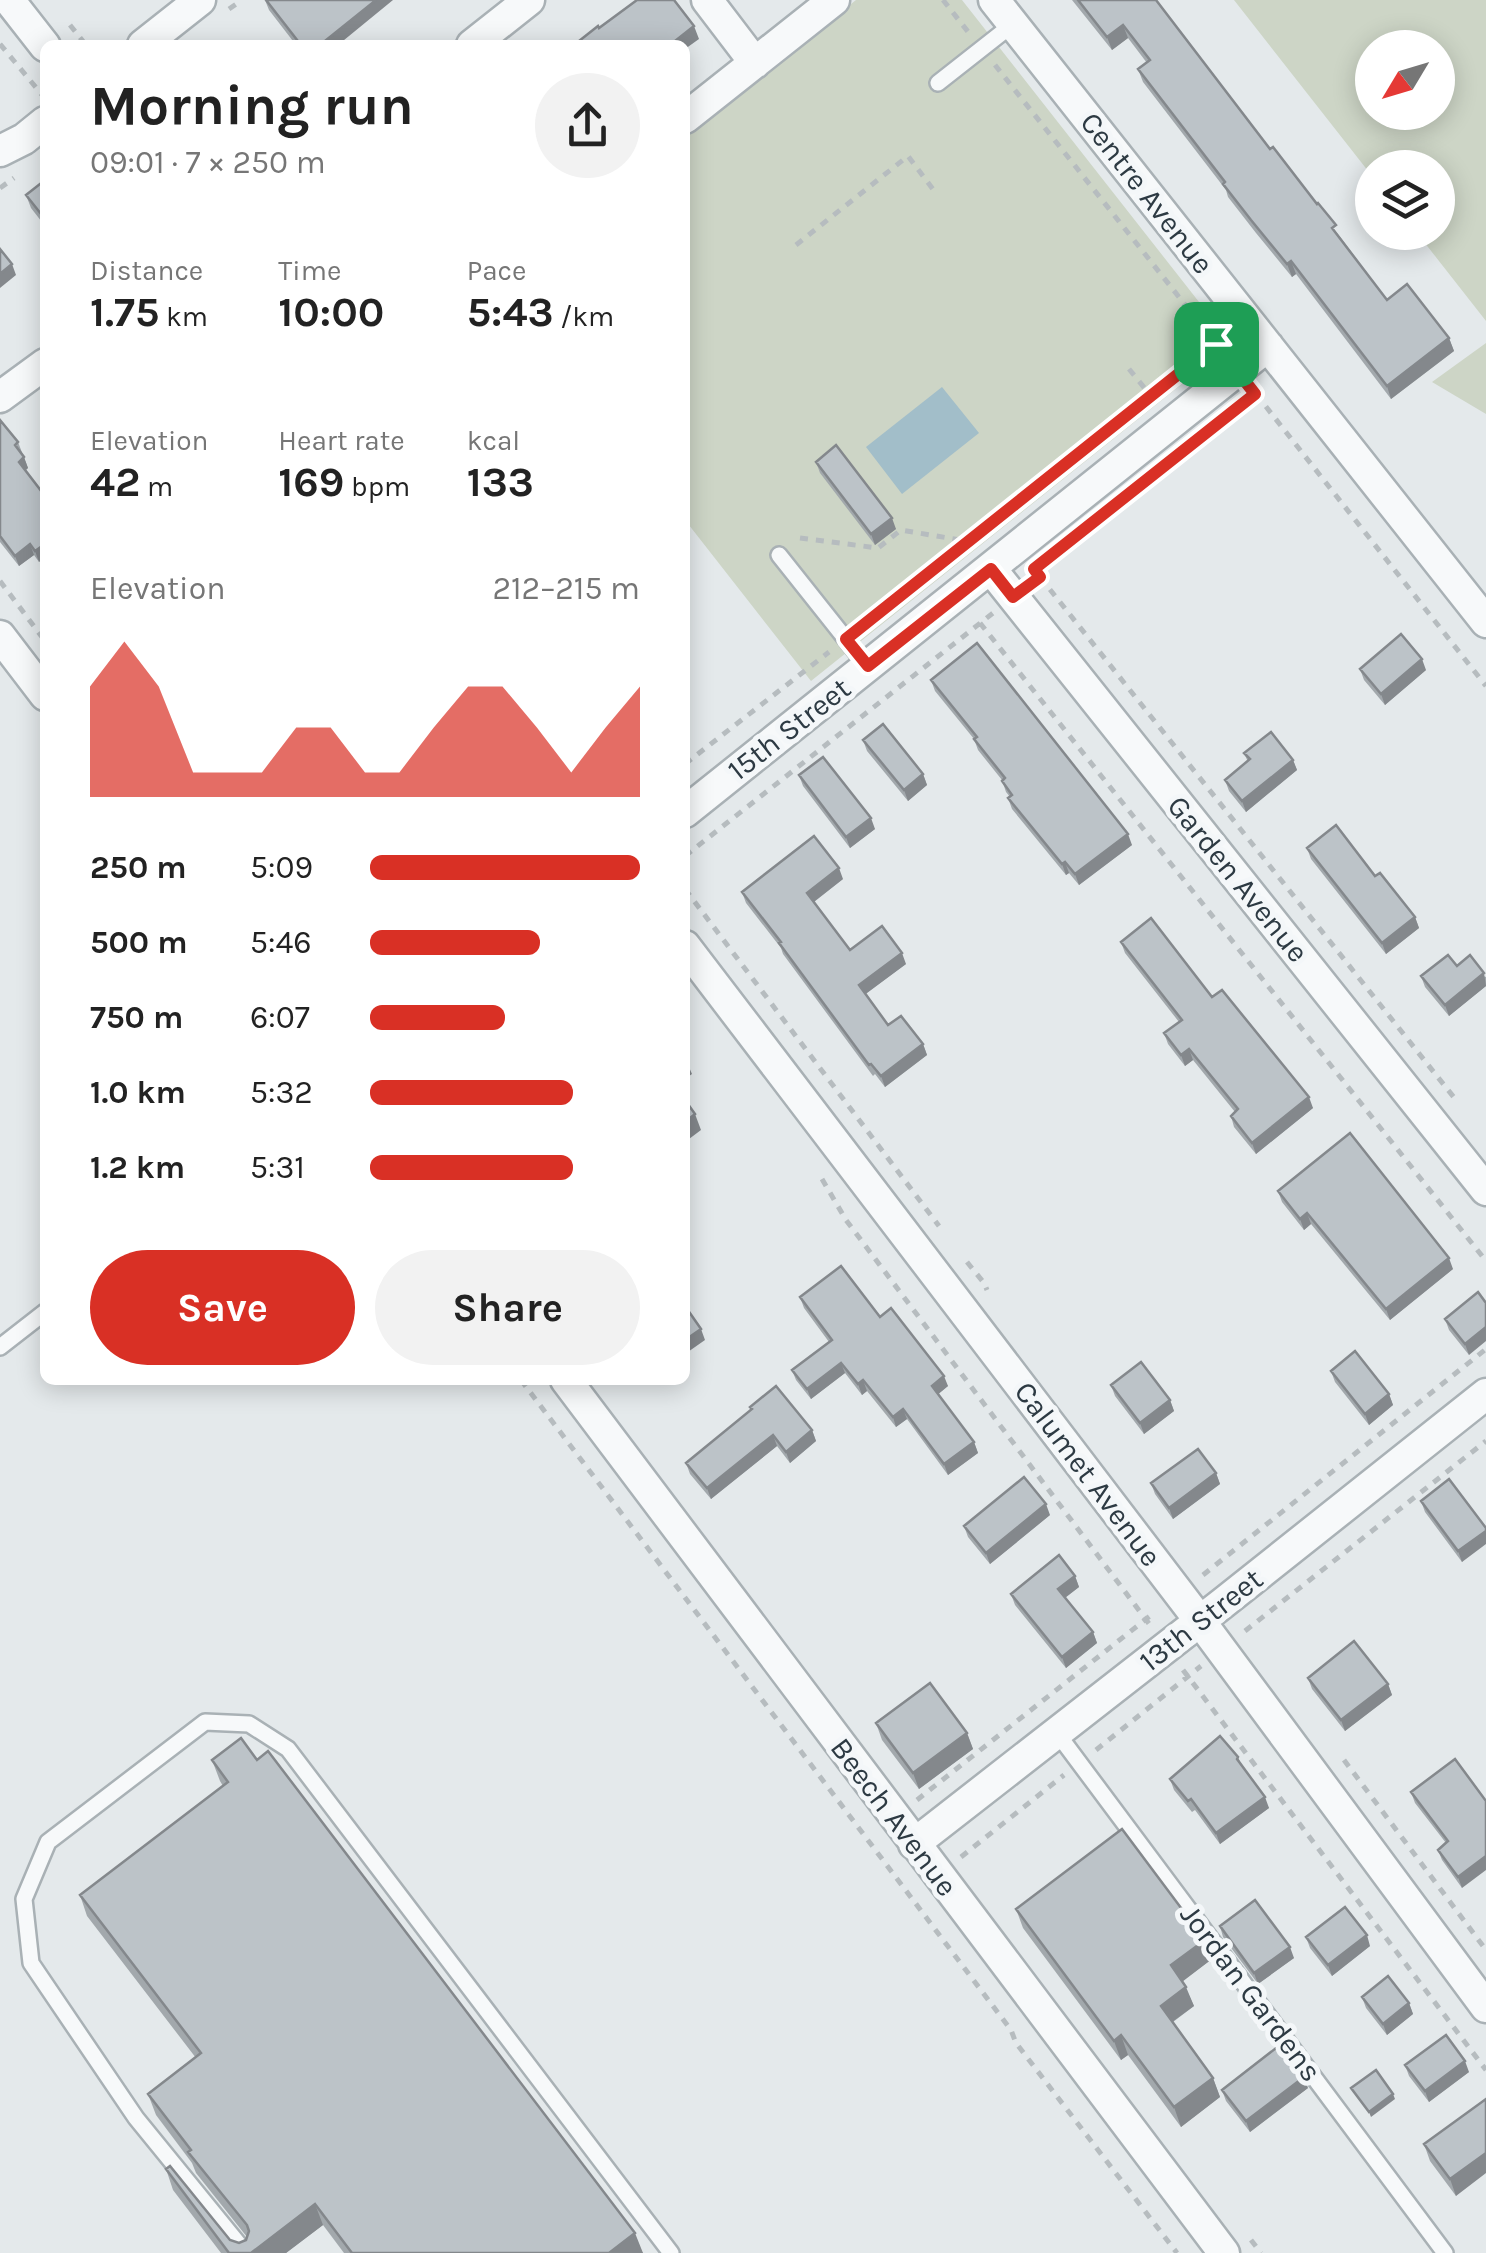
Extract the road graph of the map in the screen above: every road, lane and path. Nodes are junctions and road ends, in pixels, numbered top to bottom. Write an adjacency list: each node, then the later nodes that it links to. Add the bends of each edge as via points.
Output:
1 (9, 0): 8 (street)
2 (200, 0): 9 (street)
3 (529, 0): 10 (street)
4 (706, 0): 13 (street)
5 (834, 0): 13 (street)
6 (943, 0): 12 (path)
7 (1004, 12): 12 (lane); 22 (street, Centre Avenue)
8 (40, 40)
9 (149, 40)
10 (478, 40)
11 (0, 44): 15 (path)
12 (982, 48): 14 (lane); 21 (path)
13 (755, 63): 16 (street)
14 (938, 83)
15 (40, 92)
16 (690, 114)
17 (40, 126): 18 (street)
18 (0, 152)
19 (935, 192): 20 (path, via 908,156)
20 (796, 246)
21 (1216, 344): 25 (path); 26 (path)
22 (1268, 346): 25 (street, 15th Street); 35 (street, Centre Avenue)
23 (40, 368): 27 (street)
24 (1129, 369): 26 (path)
25 (1237, 371): 31 (street, 15th Street); 41 (path)
26 (1151, 396): 29 (path)
27 (0, 397)
28 (800, 538): 29 (path, via 878,548 902,530)
29 (968, 542): 39 (path)
30 (779, 554): 39 (lane)
31 (991, 569): 34 (street, Garden Avenue); 40 (street, 15th Street)
32 (1034, 569): 49 (path)
33 (0, 581): 37 (path)
34 (1013, 597): 36 (path); 51 (street, Garden Avenue)
35 (1486, 622)
36 (980, 623): 47 (path); 52 (path)
37 (40, 634)
38 (0, 636): 42 (street)
39 (846, 639): 40 (lane); 44 (path)
40 (868, 666): 46 (street, 15th Street)
41 (1486, 686)
42 (40, 688)
43 (690, 751): 44 (path)
44 (696, 755): 45 (path)
45 (690, 760)
46 (690, 808)
47 (690, 852)
48 (690, 953): 58 (street, Calumet Avenue)
49 (1461, 1106)
50 (817, 1173): 59 (path)
51 (1486, 1190)
52 (1486, 1261)
53 (40, 1316): 54 (lane)
54 (0, 1347)
55 (525, 1385): 66 (path)
56 (570, 1385): 61 (street, Beech Avenue)
57 (1486, 1394): 58 (street, 13th Street)
58 (1200, 1621): 59 (street, 13th Street); 62 (street, Calumet Avenue)
59 (1166, 1648): 60 (street, 13th Street); 63 (path)
60 (1057, 1733): 61 (street, 13th Street); 68 (lane, Jordan Gardens)
61 (914, 1844): 67 (street, Beech Avenue)
62 (1486, 2007)
63 (1486, 2070)
64 (246, 2253): 65 (lane, via 136,2118 31,1962 24,1900 48,1842 205,1722 249,1724 288,1749)
65 (671, 2253)
66 (1177, 2253)
67 (1224, 2253)
68 (1445, 2253)

